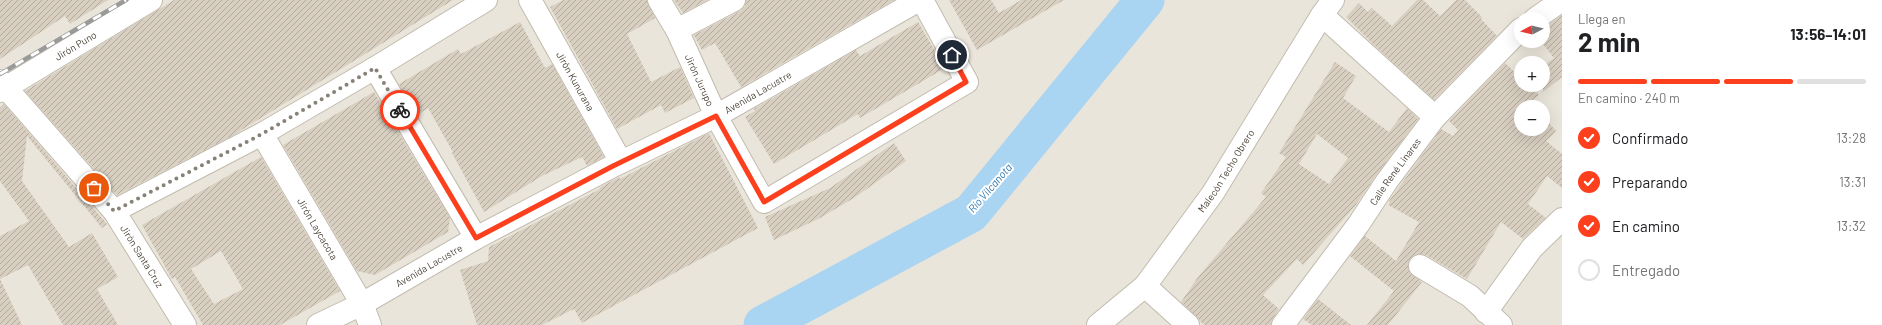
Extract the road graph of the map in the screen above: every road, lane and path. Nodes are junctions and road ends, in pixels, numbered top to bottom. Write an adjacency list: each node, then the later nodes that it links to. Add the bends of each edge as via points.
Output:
1 (151, 0): 14 (street, Jirón Puno)
2 (486, 0): 13 (street)
3 (530, 0): 18 (street, Jirón Kunurana)
4 (659, 0): 11 (street, Jirón Jurupo)
5 (734, 0): 11 (street)
6 (919, 0): 15 (street, Avenida Lacustre)
7 (922, 0): 15 (street, Jirón Jurupo, via 966,82 764,202)
8 (1562, 0): 10 (street)
9 (1327, 7): 16 (street); 23 (street, Malecón Techo Obrero, via 1213,193)
10 (1545, 12)
11 (677, 30): 15 (street, Jirón Jurupo)
12 (1514, 36): 16 (street, Calle René Linares)
13 (375, 68): 17 (street); 21 (street)
14 (2, 87): 19 (street, Jirón Santa Cruz)
15 (716, 116): 18 (street, Avenida Lacustre)
16 (1435, 117): 31 (street, Calle René Linares)
17 (262, 134): 19 (street); 24 (street, Jirón Laycacota)
18 (621, 162): 21 (street, Avenida Lacustre)
19 (114, 211): 26 (street, Jirón Santa Cruz)
20 (1562, 219): 25 (street, via 1532,248)
21 (476, 238): 24 (street, Avenida Lacustre)
22 (1420, 266): 25 (street, via 1470,296)
23 (1145, 286): 29 (street, Malecón Techo Obrero); 30 (street)
24 (362, 304): 27 (street, Avenida Lacustre); 28 (street, Jirón Laycacota)
25 (1494, 318)
26 (185, 325)
27 (318, 325)
28 (370, 325)
29 (1098, 325)
30 (1188, 325)
31 (1283, 325)

